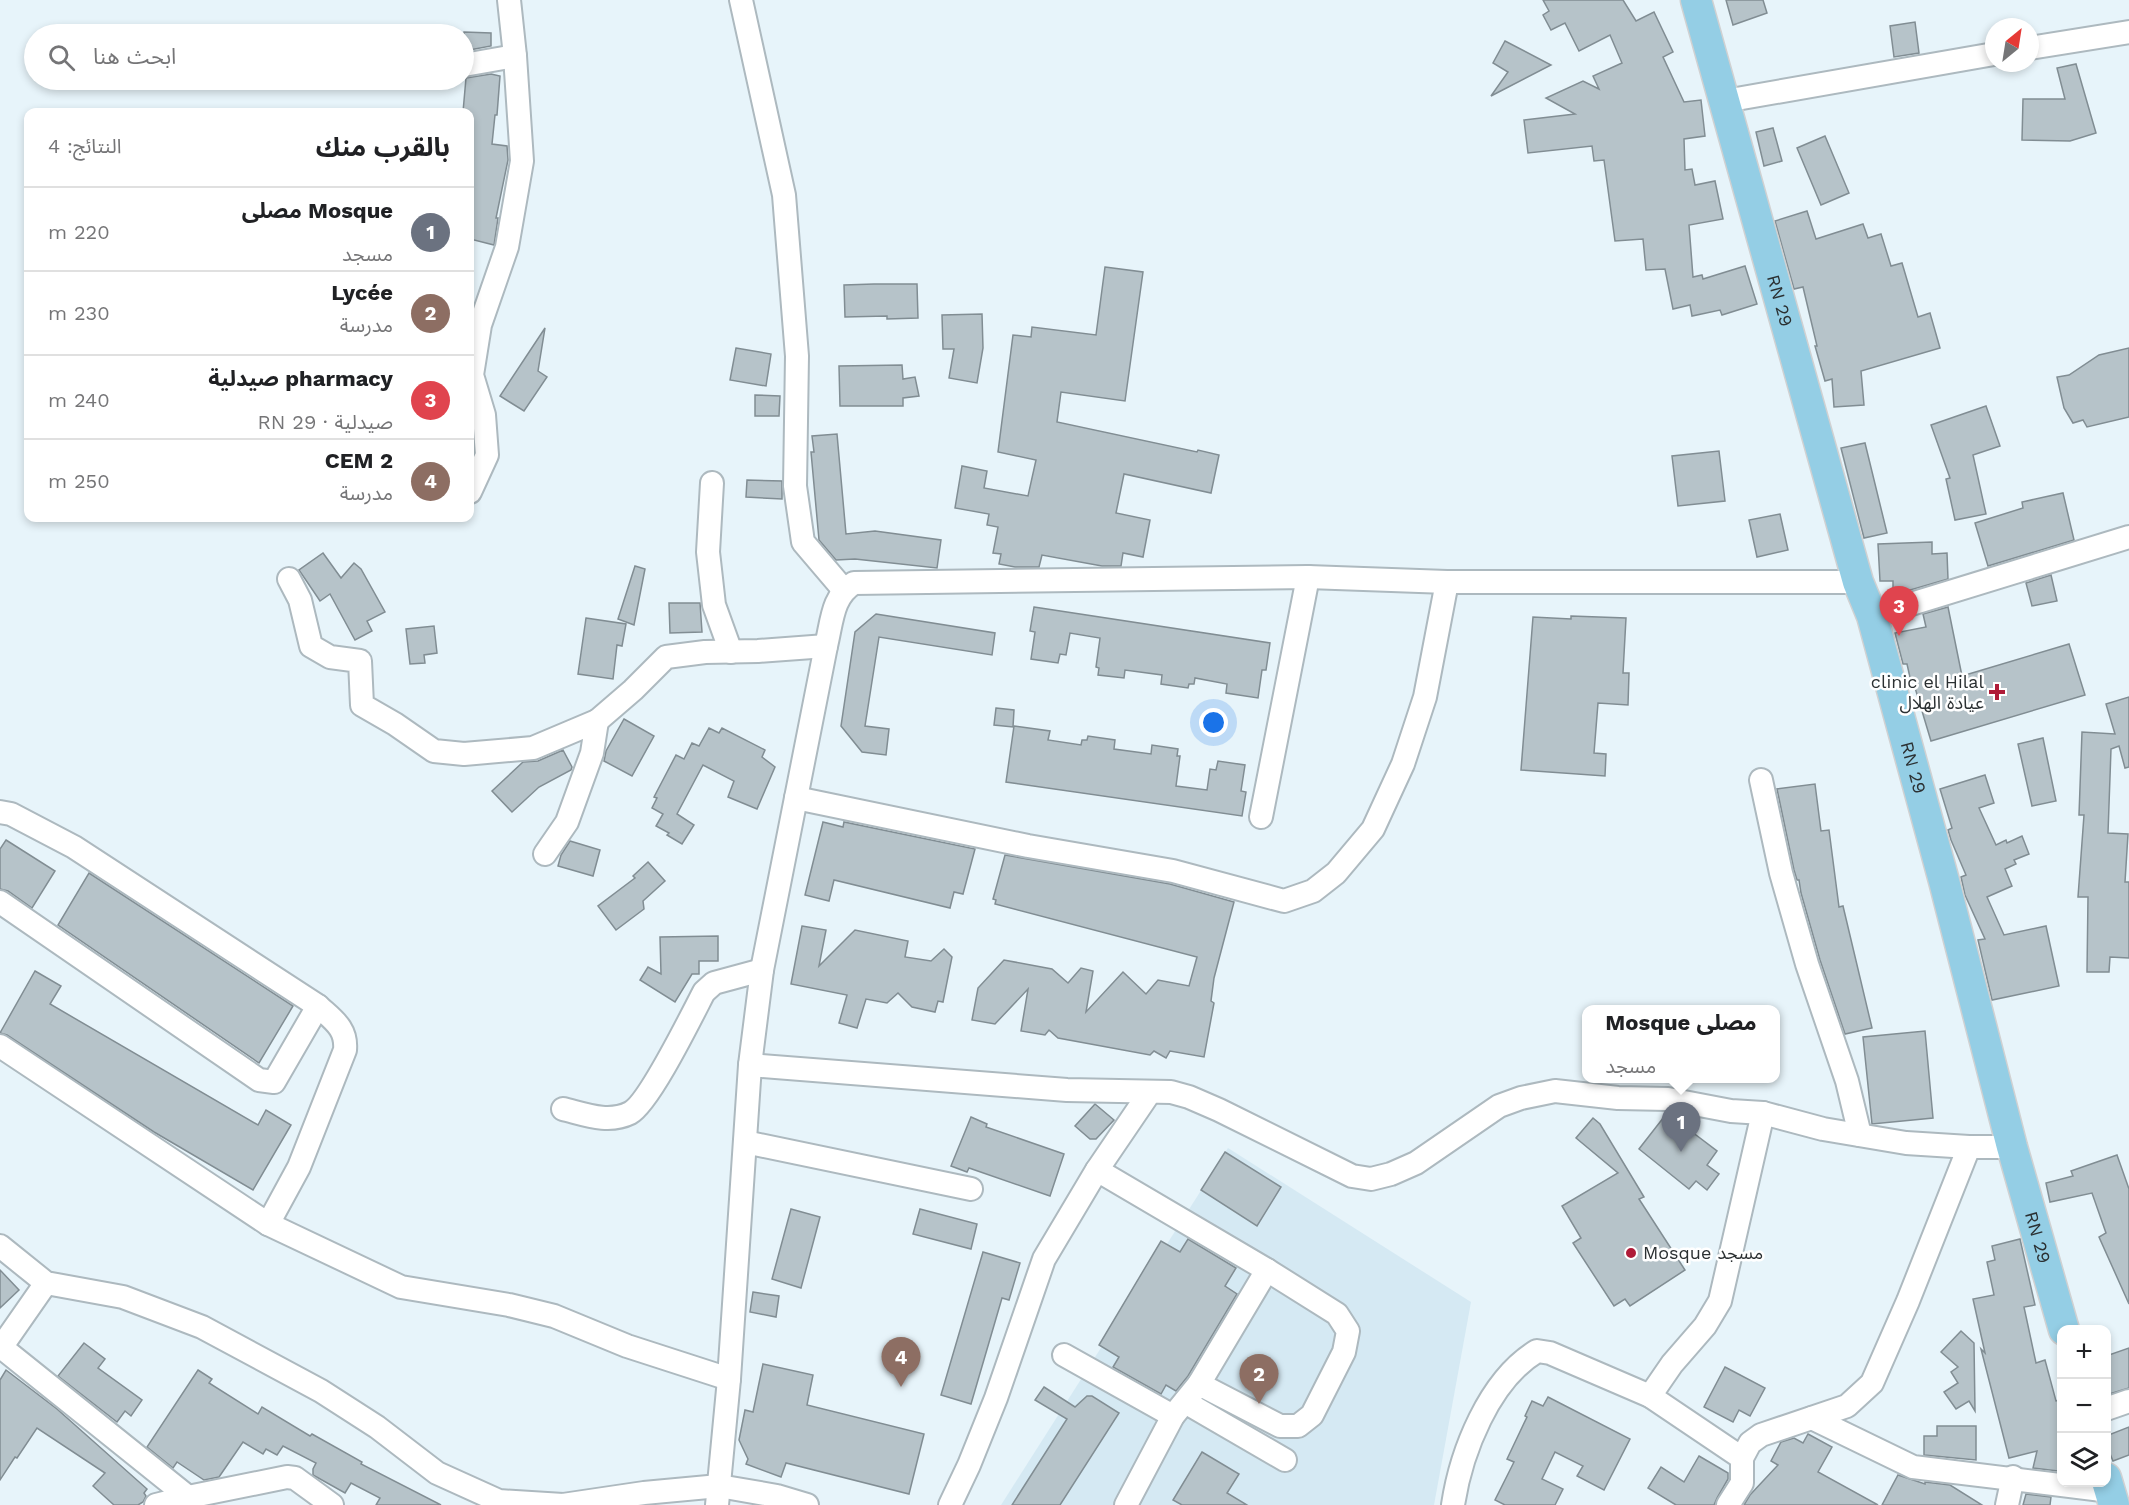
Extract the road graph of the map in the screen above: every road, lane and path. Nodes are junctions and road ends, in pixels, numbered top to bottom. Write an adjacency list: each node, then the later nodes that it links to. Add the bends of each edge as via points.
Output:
1 (509, 0): 6 (street)
2 (741, 0): 19 (street, via 784,195 797,356 795,486 803,542)
3 (1696, 0): 9 (main road, RN 29 / RN 29)
4 (2129, 32): 5 (street)
5 (2039, 47)
6 (515, 56): 8 (street); 10 (street, via 522,161 507,247 480,325)
7 (1985, 56): 9 (street)
8 (474, 63)
9 (1725, 101): 18 (main road, RN 29 / RN 29)
10 (474, 362)
11 (474, 382): 12 (street, via 484,415 487,455)
12 (474, 483)
13 (712, 483): 22 (street, via 708,552 714,605)
14 (2129, 537): 20 (street)
15 (1308, 577): 17 (street); 19 (street, via 854,583); 27 (street)
16 (289, 579): 23 (street, via 300,600 311,646 330,657 360,661 362,705 434,751 464,754 533,748)
17 (1447, 582): 18 (street); 25 (street, via 1425,698 1403,764 1373,829 1336,873 1313,891 1284,901 1173,871 1028,846)
18 (1858, 582): 20 (main road, RN 29 / RN 29)
19 (843, 590): 21 (street, via 837,599)
20 (1872, 616): 40 (main road, RN 29 / RN 29)
21 (826, 645): 22 (street); 25 (street)
22 (731, 652): 23 (street, via 666,657)
23 (597, 721): 28 (street, via 592,753 567,822)
24 (1761, 780): 37 (street, via 1781,873)
25 (796, 798): 30 (street)
26 (0, 813): 31 (street, via 11,814 74,847)
27 (1261, 817)
28 (545, 854)
29 (0, 902): 31 (street, via 259,1080 274,1082 282,1072)
30 (762, 970): 33 (street); 35 (street, via 714,983 704,992 650,1091 631,1112 604,1119)
31 (318, 1006): 43 (street, via 346,1037 345,1050 298,1167)
32 (0, 1046): 43 (street)
33 (750, 1065): 34 (street, via 1067,1090); 38 (street)
34 (1150, 1092): 36 (street, via 1189,1096 1352,1176 1371,1179 1416,1162 1499,1106 1555,1091 1668,1099); 41 (street)
35 (563, 1109)
36 (1763, 1113): 37 (street); 52 (street, via 1720,1301)
37 (1860, 1135): 39 (street)
38 (745, 1142): 42 (street); 50 (street)
39 (1969, 1147): 40 (street); 56 (street, via 1872,1383 1847,1406)
40 (2012, 1147): 47 (main road, RN 29 / RN 29)
41 (1097, 1170): 45 (street); 66 (street, via 1044,1259 996,1398)
42 (971, 1189)
43 (268, 1224): 50 (street, via 401,1287 554,1316 627,1346)
44 (0, 1246): 46 (street)
45 (1267, 1270): 51 (street); 51 (street, via 1337,1314 1348,1331 1344,1352 1312,1415 1298,1426 1280,1426)
46 (46, 1283): 48 (street); 61 (street, via 123,1297 202,1328 321,1391 437,1473 499,1501 563,1505 644,1493)
47 (2063, 1325)
48 (1, 1348): 62 (street)
49 (1064, 1355): 55 (street)
50 (729, 1379): 61 (street)
51 (1199, 1384): 55 (street)
52 (1650, 1396): 57 (street); 68 (street, via 1537,1351 1513,1370 1493,1397 1471,1438)
53 (2129, 1401): 54 (street)
54 (2111, 1408)
55 (1179, 1409): 58 (street); 67 (street)
56 (1812, 1418): 57 (street, via 1761,1435 1750,1443); 59 (street, via 1913,1467)
57 (1742, 1458): 69 (street, via 1742,1483)
58 (1285, 1460)
59 (2013, 1478): 60 (street); 70 (street)
60 (2110, 1491)
61 (718, 1496): 65 (street, via 777,1496)
62 (188, 1497): 63 (street); 64 (street, via 288,1477)
63 (156, 1505)
64 (332, 1505)
65 (807, 1505)
66 (950, 1505)
67 (1126, 1505)
68 (1453, 1505)
69 (1728, 1505)
70 (2007, 1505)

